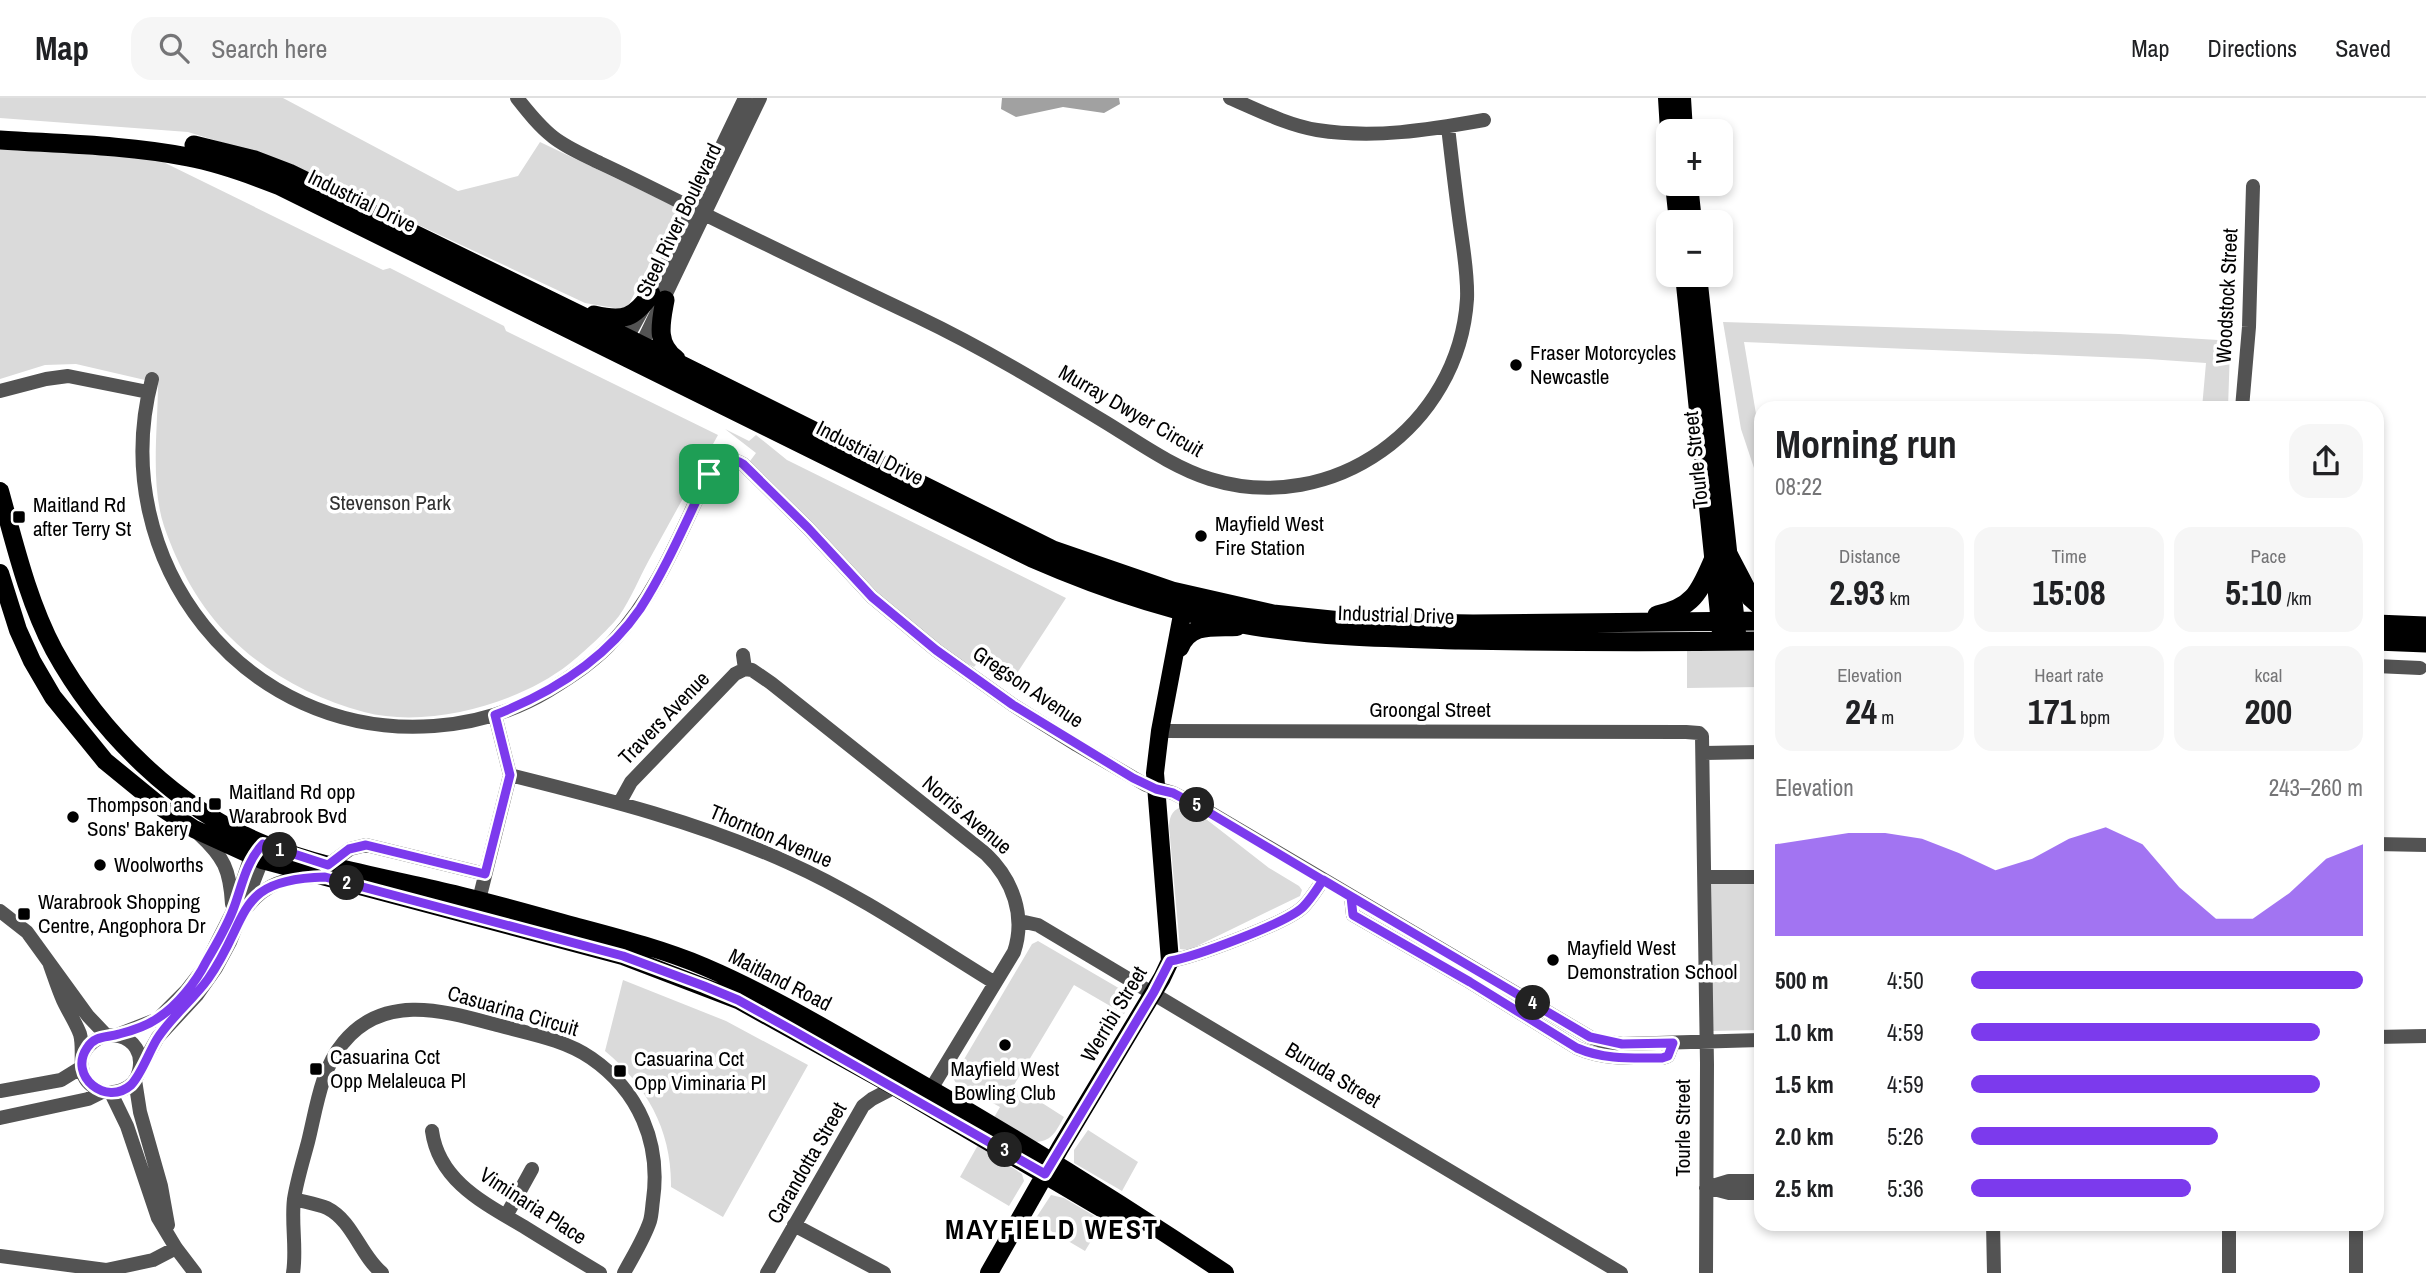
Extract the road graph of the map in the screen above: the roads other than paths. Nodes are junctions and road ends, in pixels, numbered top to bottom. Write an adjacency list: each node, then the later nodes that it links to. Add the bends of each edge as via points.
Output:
1 (517, 98): 14 (street, Murray Dwyer Circuit, via 557,140)
2 (745, 98): 14 (street, Steel River Boulevard)
3 (760, 98): 14 (street, Steel River Boulevard)
4 (1230, 98): 10 (street, via 1315,130 1361,135)
5 (1667, 98): 7 (main road)
6 (1682, 98): 8 (main road)
7 (1668, 119)
8 (1683, 119)
9 (1484, 120): 10 (street)
10 (1448, 127): 14 (street, Murray Dwyer Circuit, via 1467,297 1452,363 1429,406 1408,430 1353,468 1303,484 1240,485 1181,467 946,330)
11 (0, 128): 17 (highway, Industrial Drive, via 161,140 255,160)
12 (0, 140): 19 (highway, Industrial Drive, via 158,152 250,174)
13 (2253, 186): 22 (street, Woodstock Street)
14 (699, 212): 18 (street, Steel River Boulevard)
15 (1686, 287): 24 (main road, Tourle Street)
16 (1699, 287): 24 (main road, Tourle Street)
17 (537, 295): 18 (highway, via 596,316 619,318 629,317); 19 (highway, Industrial Drive)
18 (658, 297): 19 (street, Steel River Boulevard); 20 (highway, via 662,342 669,354)
19 (630, 349): 20 (highway, Industrial Drive); 27 (highway, Industrial Drive, via 1032,558 1072,576)
20 (688, 368): 27 (highway, Industrial Drive, via 1054,550)
21 (0, 391): 41 (street, via 68,376 150,385 142,453 148,512 167,567 197,617 224,648 265,681 332,714 384,725 456,724)
22 (2243, 401)
23 (0, 491): 52 (main road, Maitland Road, via 40,620 88,703 155,775)
24 (1722, 557): 26 (highway); 28 (highway, via 1690,603 1670,613); 33 (main road, Tourle Street)
25 (0, 573): 49 (main road, Maitland Road, via 18,630 53,698 105,761)
26 (1754, 600)
27 (1184, 603): 28 (highway, Industrial Drive, via 1351,622); 31 (highway, Industrial Drive); 40 (main road)
28 (1622, 623): 33 (highway, Industrial Drive)
29 (1754, 623): 33 (highway, Industrial Drive)
30 (2384, 624): 32 (highway)
31 (1251, 626): 33 (highway, Industrial Drive, via 1375,638 1533,642); 40 (main road, via 1191,632)
32 (2426, 626)
33 (1729, 631): 34 (highway, Industrial Drive)
34 (1754, 639)
35 (2384, 640): 36 (highway)
36 (2426, 643)
37 (744, 662): 48 (street, Travers Avenue, via 631,782); 61 (street, Norris Avenue, via 986,854 1010,887)
38 (2384, 666): 39 (street)
39 (2420, 668)
40 (1172, 673): 42 (main road)
41 (495, 715): 46 (street); 47 (street, Gregson Avenue, via 565,681 615,640 652,589 715,465 737,460 872,597 936,650 1013,705)
42 (1160, 731): 43 (street, Groongal Street); 47 (main road)
43 (1699, 733): 45 (street, Tourle Street)
44 (1754, 752): 45 (street)
45 (1704, 753): 55 (street, Tourle Street)
46 (510, 775): 48 (street, Thornton Avenue); 54 (street)
47 (1156, 789): 57 (street, Gregson Avenue, via 1203,809); 62 (main road)
48 (620, 802): 64 (street, Thornton Avenue, via 792,864)
49 (194, 829): 52 (main road, Maitland Road); 60 (street, via 228,870)
50 (2384, 844): 51 (street)
51 (2426, 845)
52 (259, 853): 53 (main road, Maitland Road); 60 (street)
53 (326, 871): 54 (street, via 349,849 366,845); 58 (main road, Maitland Road); 60 (street, via 273,884)
54 (485, 874): 58 (street)
55 (1705, 877): 56 (street); 70 (street, Tourle Street)
56 (1754, 877)
57 (1323, 880): 62 (street, via 1302,908 1283,919 1192,957); 70 (street, Gregson Avenue, via 1351,897 1353,915 1577,1048 1609,1058 1662,1058 1668,1056 1673,1043)
58 (477, 908): 73 (main road, Maitland Road, via 715,991); 74 (main road, Maitland Road, via 626,939 710,969)
59 (0, 911): 63 (street, via 27,932)
60 (238, 912): 66 (street, via 204,968 158,1019); 72 (street, via 216,968 158,1037)
61 (1020, 921): 64 (street, Norris Avenue, via 1014,952); 65 (street, Buruda Street, via 1038,925)
62 (1170, 961): 65 (main road, Werribi Street)
63 (50, 965): 66 (street, via 88,1016); 71 (street, via 79,1034)
64 (995, 983): 74 (street, Norris Avenue)
65 (1154, 992): 79 (main road, Werribi Street); 102 (street, Buruda Street)
66 (111, 1035): 71 (street, via 91,1042); 72 (street, via 132,1044 140,1060)
67 (2426, 1036): 68 (street)
68 (2384, 1037)
69 (1754, 1040): 70 (street, Gregson Avenue)
70 (1706, 1043): 82 (street, Tourle Street)
71 (82, 1062): 75 (street, via 61,1080); 76 (street, via 88,1082)
72 (137, 1075): 76 (street, via 128,1087); 90 (street, via 140,1112)
73 (895, 1087): 79 (main road, Maitland Road); 86 (street, Carandotta Street, via 863,1107)
74 (931, 1089): 79 (main road, Maitland Road)
75 (0, 1091)
76 (106, 1092): 77 (street); 90 (street, via 127,1126 158,1217)
77 (0, 1118)
78 (432, 1131): 85 (street, Viminaria Place, via 435,1149 452,1176)
79 (1049, 1168): 100 (main road, Werribi Street); 101 (main road, Maitland Road, via 1173,1250)
80 (532, 1169): 85 (street)
81 (1754, 1181): 82 (street, via 1729,1181)
82 (1706, 1188): 83 (street); 103 (street, Tourle Street)
83 (1754, 1193)
84 (294, 1199): 94 (street, Casuarina Circuit); 95 (street, via 328,1209 346,1224 370,1263); 97 (street, Casuarina Circuit, via 322,1090 343,1043 374,1019 399,1010 455,1014 559,1042 590,1057 616,1079 641,1112 656,1176 650,1220)
85 (506, 1216): 96 (street, Viminaria Place)
86 (794, 1225): 98 (street, Carandotta Street); 99 (street)
87 (1993, 1231): 104 (street)
88 (2229, 1231): 105 (street)
89 (2356, 1231): 106 (street)
90 (173, 1244): 91 (street, via 153,1261 106,1270); 93 (street)
91 (6, 1256): 92 (street)
92 (13, 1273)
93 (195, 1273)
94 (293, 1273)
95 (382, 1273)
96 (600, 1273)
97 (624, 1273)
98 (767, 1273)
99 (884, 1273)
100 (989, 1273)
101 (1224, 1273)
102 (1621, 1273)
103 (1706, 1273)
104 (1994, 1273)
105 (2229, 1273)
106 (2356, 1273)

